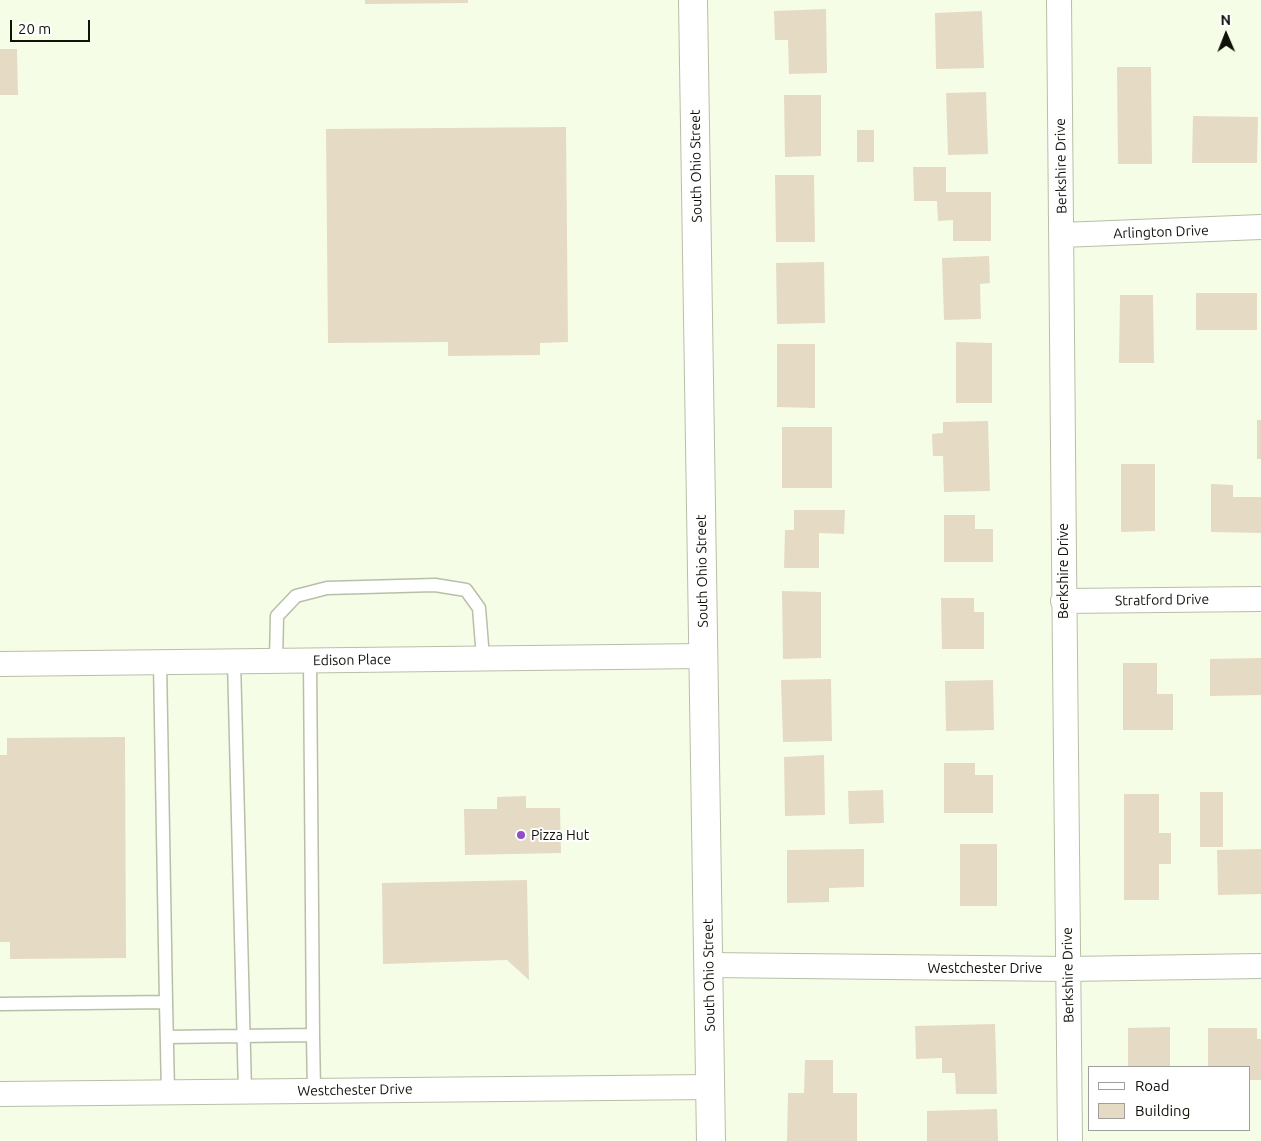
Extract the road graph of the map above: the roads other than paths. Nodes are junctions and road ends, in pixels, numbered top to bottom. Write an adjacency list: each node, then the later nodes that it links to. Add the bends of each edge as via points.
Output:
1 (694, 0): 7 (main road, South Ohio Street)
2 (1059, 0): 4 (street, Berkshire Drive)
3 (1261, 228): 4 (street, Arlington Drive)
4 (1062, 234): 6 (street, Berkshire Drive)
5 (1261, 599): 6 (street, Stratford Drive)
6 (1063, 601): 16 (street, Berkshire Drive)
7 (704, 656): 8 (street, Edison Place); 14 (main road, South Ohio Street)
8 (483, 658): 9 (street, Edison Place); 11 (lane, via 479,608 466,590 435,585 327,588 296,596 277,616)
9 (310, 660): 11 (street, Edison Place); 19 (lane)
10 (234, 661): 11 (street, Edison Place); 12 (street, Edison Place); 20 (lane)
11 (276, 661)
12 (160, 662): 13 (street, Edison Place); 17 (lane)
13 (0, 664)
14 (709, 965): 16 (street, Westchester Drive); 22 (main road, South Ohio Street)
15 (1261, 966): 16 (street, Westchester Drive)
16 (1067, 968): 28 (street, Berkshire Drive)
17 (166, 1002): 18 (lane); 21 (lane)
18 (0, 1004)
19 (313, 1035): 20 (lane); 23 (lane)
20 (243, 1036): 21 (lane); 25 (lane)
21 (167, 1037): 24 (lane)
22 (711, 1087): 23 (street, Westchester Drive); 27 (main road, South Ohio Street)
23 (314, 1091): 25 (street, Westchester Drive)
24 (168, 1092): 25 (street, Westchester Drive); 26 (street, Westchester Drive)
25 (245, 1092)
26 (0, 1094)
27 (712, 1141)
28 (1070, 1141)

